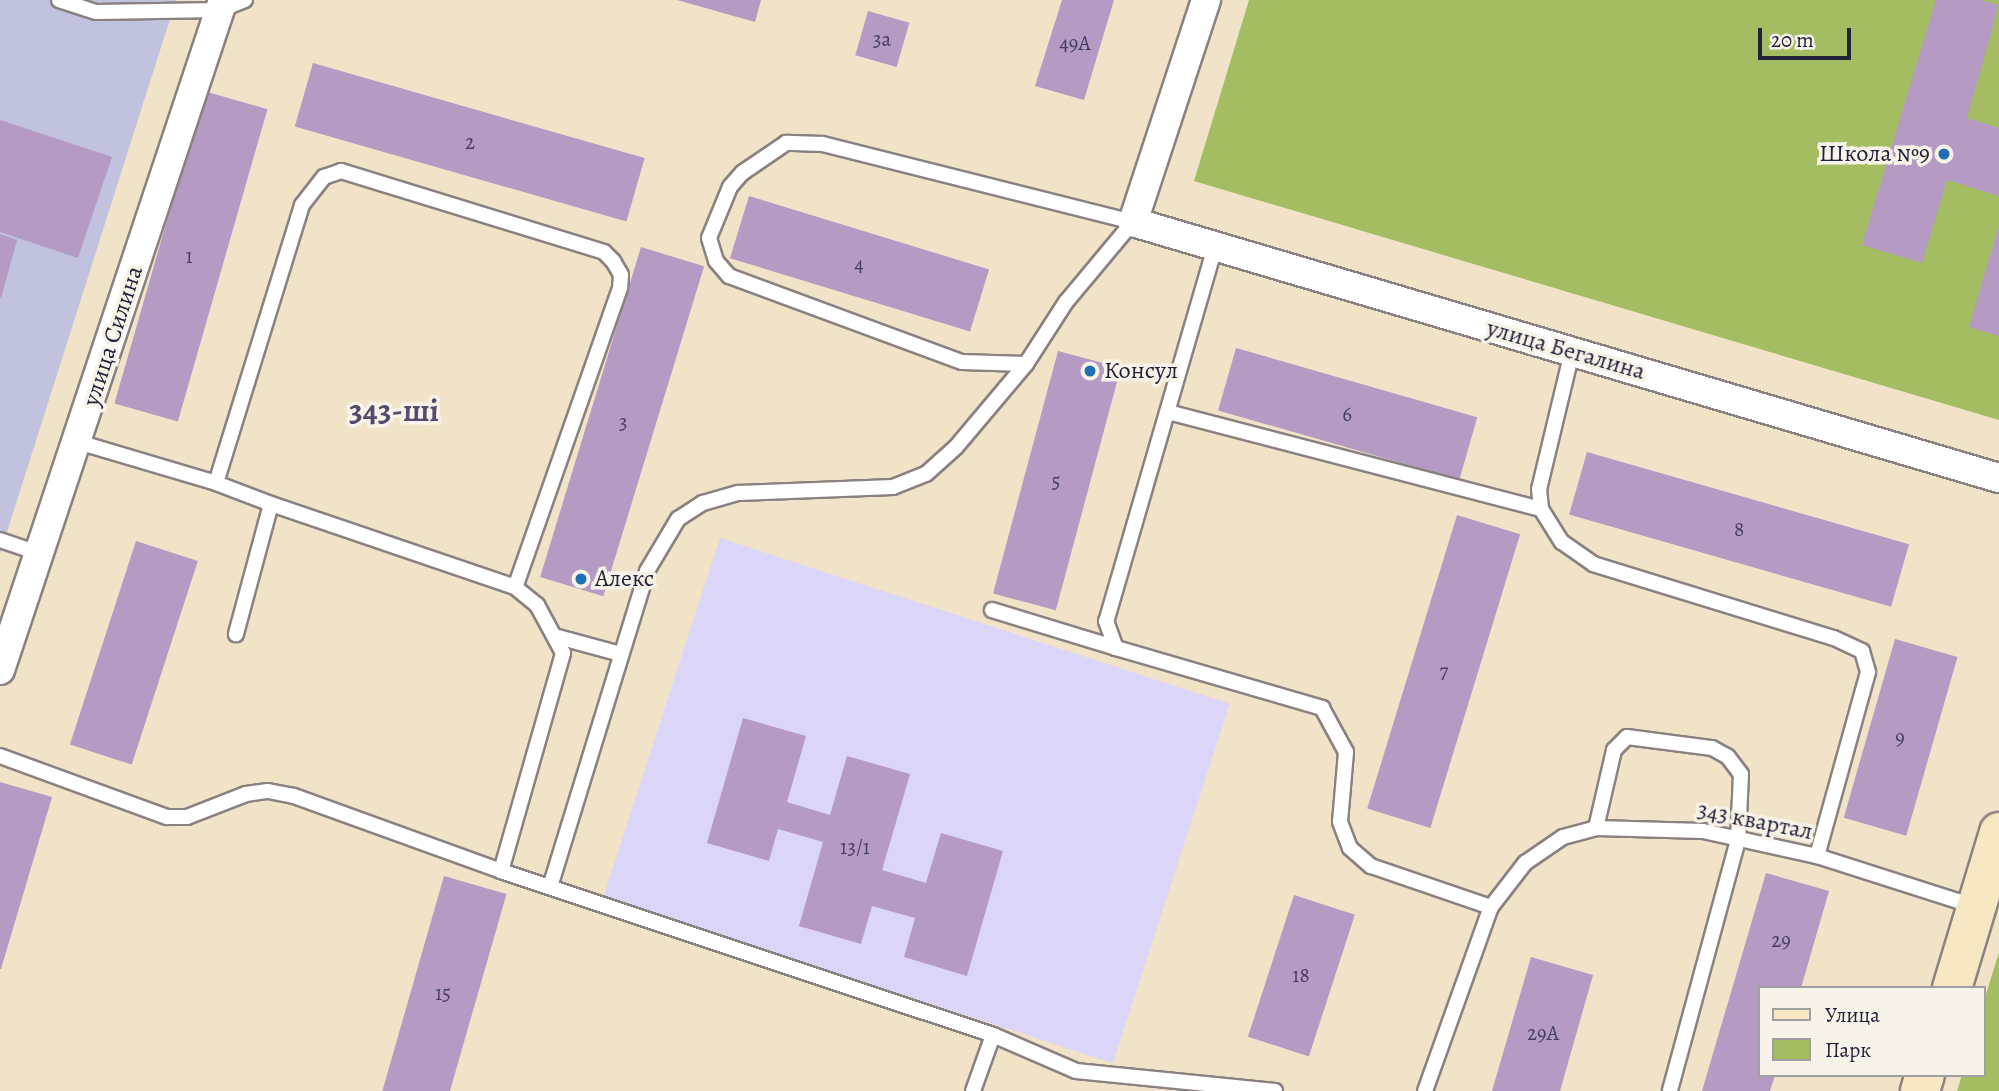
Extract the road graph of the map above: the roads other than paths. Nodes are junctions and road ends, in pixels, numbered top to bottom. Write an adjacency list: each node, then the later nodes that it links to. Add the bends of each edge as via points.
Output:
1 (59, 0): 3 (lane, via 96,12)
2 (1206, 0): 4 (street)
3 (229, 3): 9 (street, улица Силина)
4 (1133, 222): 5 (street, улица Бегалина); 7 (lane, via 1072,293); 7 (lane, via 799,141 768,152 730,187 709,238 716,261 729,276 962,362)
5 (1215, 247): 6 (street, улица Бегалина); 8 (lane)
6 (1572, 352): 10 (street, улица Бегалина); 13 (lane, via 1539,489)
7 (1026, 364): 21 (lane, via 956,447 926,474 893,487 739,493 703,503 678,519 647,571)
8 (1168, 412): 13 (lane); 20 (lane, via 1105,621)
9 (78, 442): 11 (lane); 15 (street, улица Силина)
10 (1999, 478)
11 (216, 483): 12 (lane); 16 (lane, via 302,205 324,177 341,171 604,252 621,275 620,288)
12 (271, 504): 16 (lane); 18 (lane)
13 (1541, 509): 27 (lane, via 1562,542 1592,564 1835,638 1862,651 1868,672)
14 (0, 540): 15 (lane)
15 (41, 554): 22 (street, улица Силина)
16 (515, 587): 19 (lane, via 537,605)
17 (992, 610): 20 (lane)
18 (236, 634)
19 (558, 637): 21 (lane); 28 (lane, via 561,669)
20 (1116, 648): 31 (lane, via 1322,708 1346,752 1340,822 1350,848 1371,866)
21 (621, 654): 29 (lane)
22 (0, 670)
23 (0, 756): 28 (lane, via 167,817 187,817 246,794 268,791 294,796)
24 (1596, 828): 26 (lane, 343 квартал, via 1703,831); 26 (lane, via 1614,750 1627,737 1712,748 1728,757 1741,774); 31 (lane, 343 квартал, via 1563,837 1525,863)
25 (1999, 832): 30 (street)
26 (1738, 840): 27 (lane, 343 квартал); 37 (lane)
27 (1817, 856): 30 (lane, 343 квартал)
28 (501, 871): 29 (lane)
29 (550, 887): 33 (lane)
30 (1976, 906): 32 (street)
31 (1491, 907): 36 (lane, 343 квартал)
32 (1953, 986)
33 (993, 1035): 34 (lane); 35 (lane, via 1076,1071)
34 (973, 1091)
35 (1275, 1091)
36 (1425, 1091)
37 (1670, 1091)

